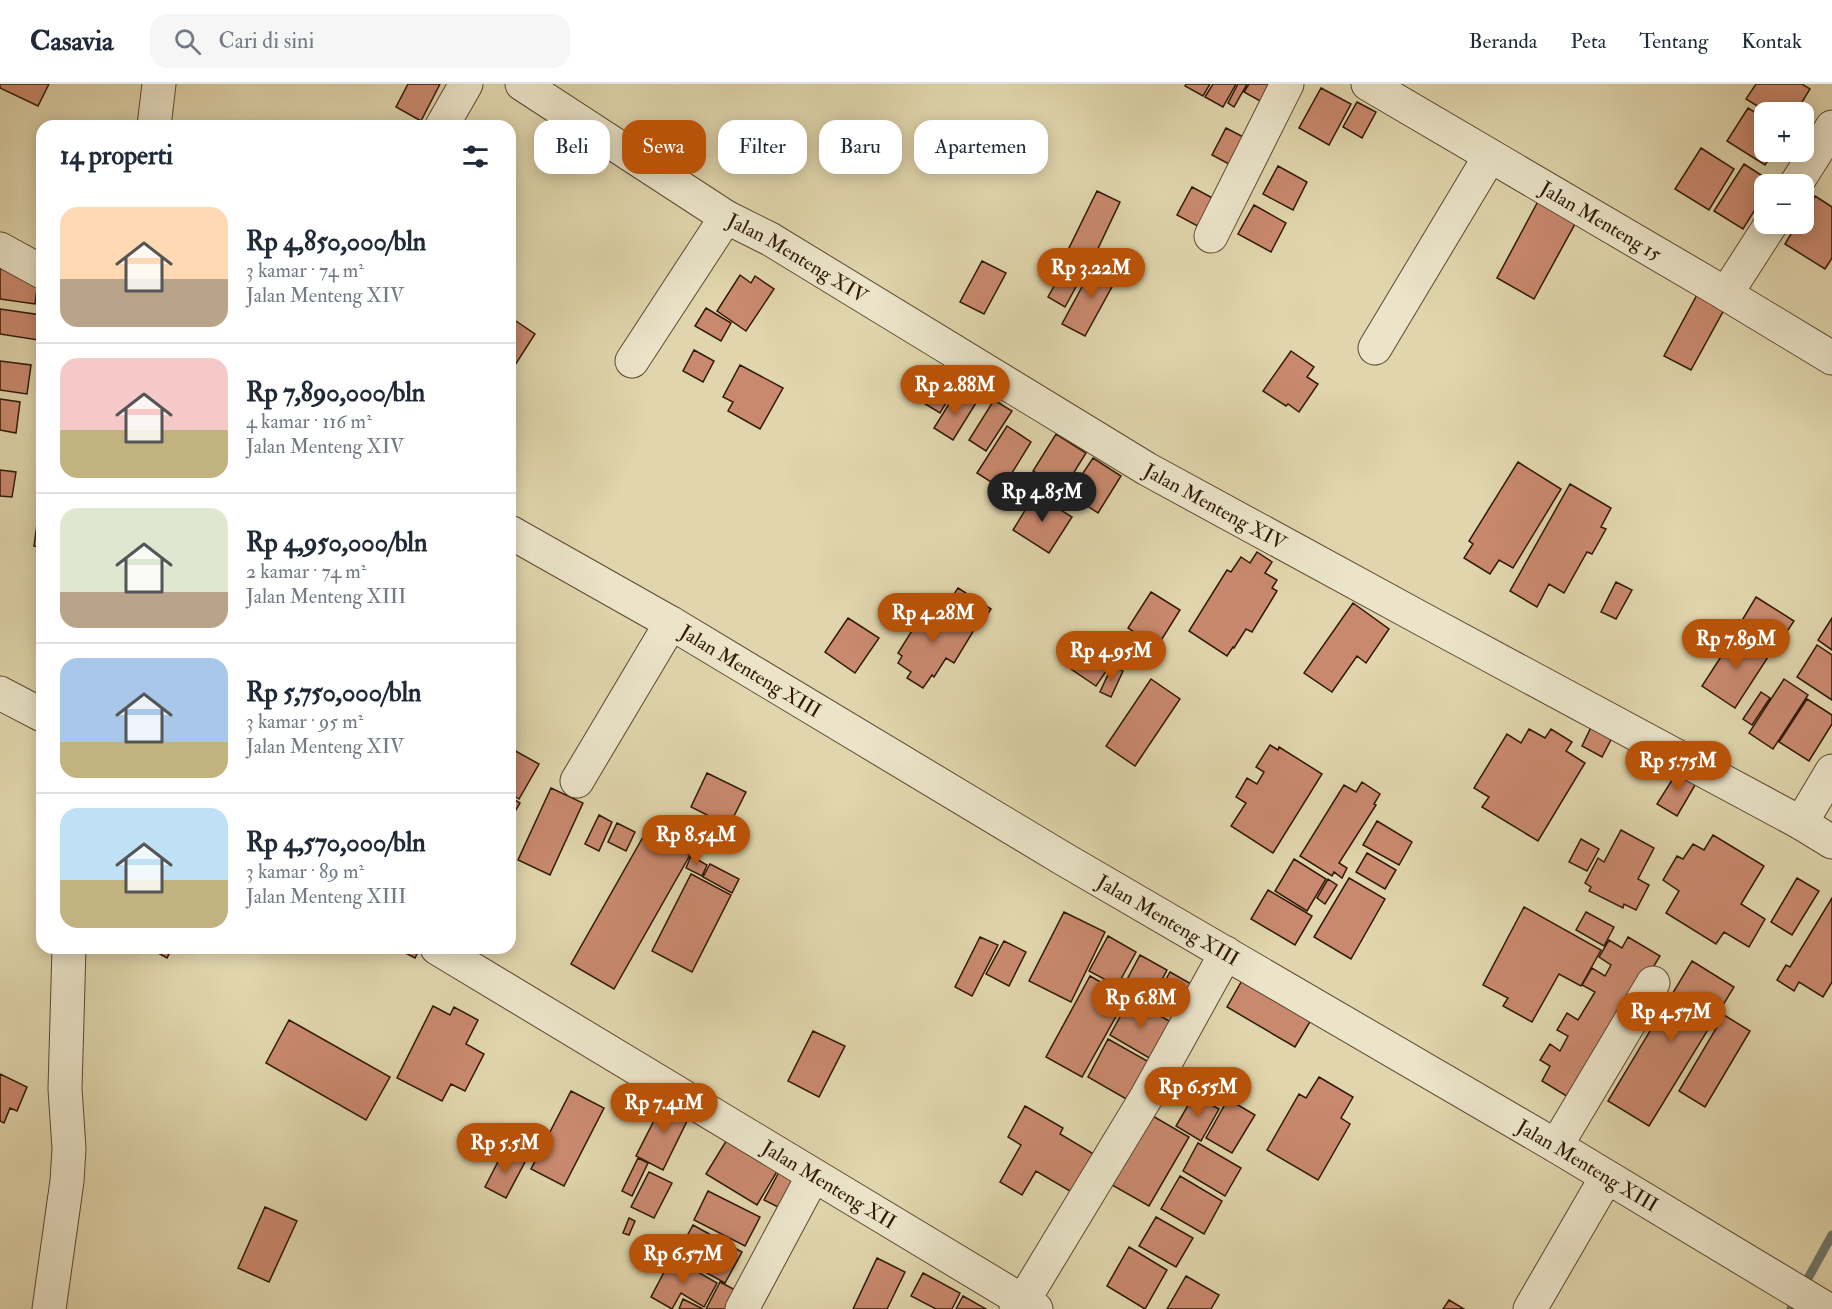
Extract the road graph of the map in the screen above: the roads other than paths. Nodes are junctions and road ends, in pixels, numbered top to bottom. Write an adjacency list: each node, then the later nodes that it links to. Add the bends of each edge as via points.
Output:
1 (159, 84): 6 (street)
2 (466, 84): 7 (street)
3 (522, 84): 11 (street, Jalan Menteng XIV)
4 (1287, 84): 13 (street)
5 (1368, 84): 9 (street, Jalan Menteng 15)
6 (155, 120)
7 (445, 120)
8 (1832, 127): 10 (street)
9 (1490, 156): 16 (street, Jalan Menteng 15); 17 (street)
10 (1802, 174)
11 (726, 217): 19 (street); 26 (street, Jalan Menteng XIV, via 770,239 1147,469)
12 (1765, 234): 16 (street)
13 (1210, 236)
14 (0, 249): 15 (street)
15 (36, 270)
16 (1726, 294): 18 (street, Jalan Menteng 15)
17 (1375, 348)
18 (1832, 358)
19 (632, 362)
20 (516, 535): 21 (street, Jalan Menteng XIII)
21 (671, 623): 25 (street); 28 (street, Jalan Menteng XIII)
22 (0, 693): 23 (street)
23 (36, 712)
24 (1832, 771): 26 (street)
25 (578, 781)
26 (1801, 823): 27 (street, Jalan Menteng XIV)
27 (1832, 842)
28 (1226, 953): 32 (street, Jalan Menteng XIII); 36 (street)
29 (69, 954): 37 (street, via 65,1089 69,1149)
30 (447, 954): 33 (street, Jalan Menteng XII)
31 (1653, 983): 32 (street)
32 (1556, 1146): 34 (street, Jalan Menteng XIII)
33 (813, 1176): 36 (street, Jalan Menteng XII); 38 (street)
34 (1606, 1178): 35 (street, Jalan Menteng XIII); 39 (street)
35 (1827, 1304)
36 (1025, 1306)
37 (49, 1309)
38 (742, 1309)
39 (1530, 1309)

